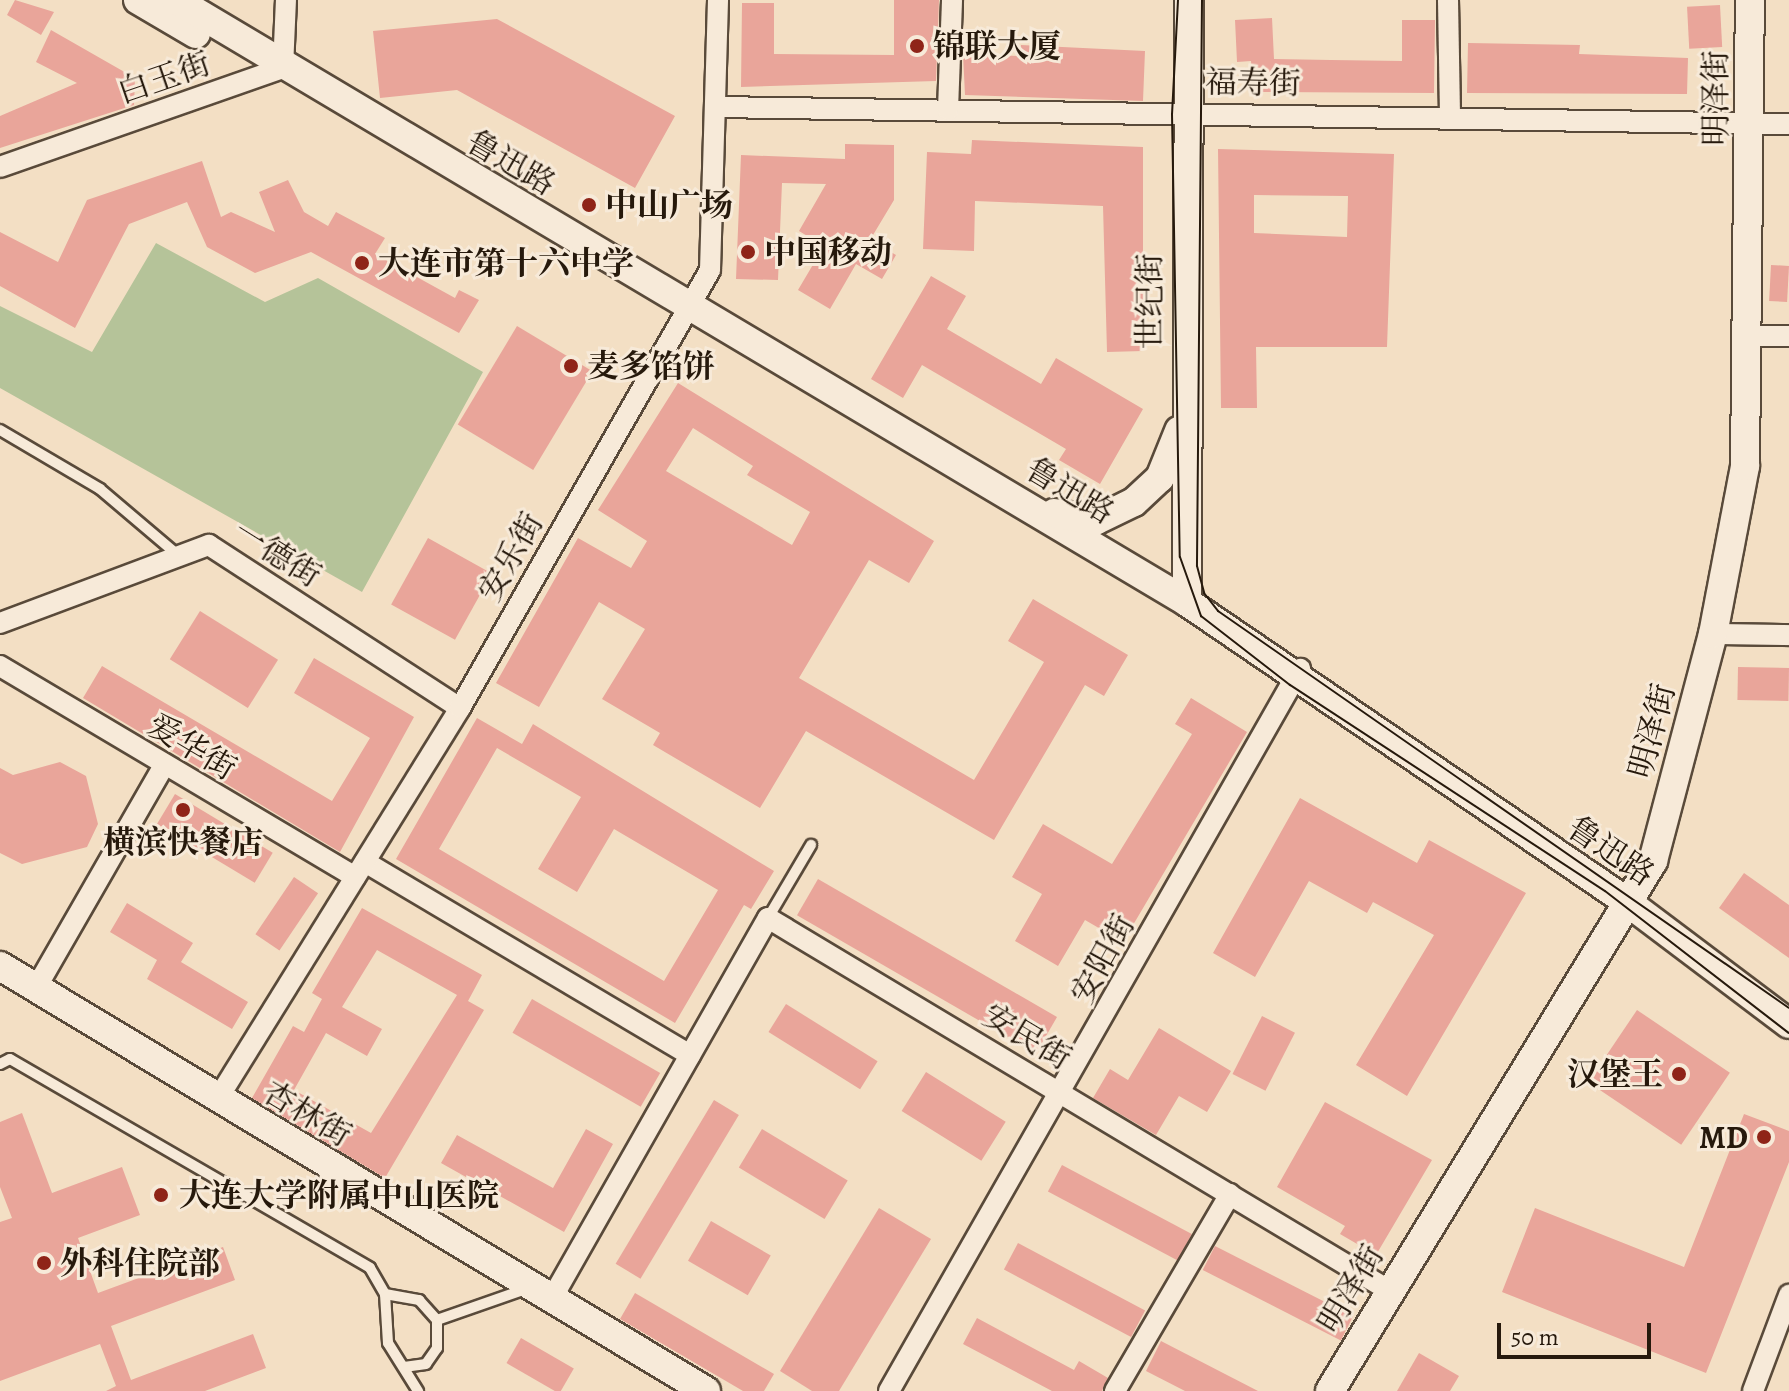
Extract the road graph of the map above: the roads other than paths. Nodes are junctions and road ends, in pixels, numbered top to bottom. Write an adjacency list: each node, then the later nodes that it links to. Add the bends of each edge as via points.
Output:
1 (138, 0): 9 (main road, 鲁迅路, via 215,45)
2 (176, 0): 9 (main road, 鲁迅路)
3 (286, 0): 9 (street)
4 (718, 0): 10 (street, 安乐街)
5 (952, 0): 11 (street)
6 (1189, 0): 12 (main road, 世纪街)
7 (1448, 0): 13 (street)
8 (1750, 0): 14 (main road, 明泽街)
9 (283, 68): 16 (street, 白玉街); 17 (main road, 鲁迅路)
10 (716, 107): 11 (street, 福寿街); 17 (street, 安乐街, via 710,270)
11 (948, 110): 12 (street, 福寿街)
12 (1184, 112): 13 (street, 福寿街); 20 (main road, 世纪街)
13 (1450, 116): 14 (street, 福寿街)
14 (1751, 123): 15 (street, 福寿街); 18 (main road, 明泽街)
15 (1789, 124)
16 (0, 167)
17 (689, 306): 22 (main road, 鲁迅路); 30 (street, 安乐街)
18 (1751, 336): 19 (street); 26 (main road, 明泽街, via 1745,466)
19 (1789, 336)
20 (1184, 420): 22 (main road, via 1160,478 1134,502 1095,521); 24 (main road, 世纪街)
21 (0, 430): 23 (lane, via 100,489)
22 (1036, 510): 24 (main road, 鲁迅路)
23 (179, 556): 25 (street, 一德街); 30 (street, 一德街, via 209,545)
24 (1187, 602): 29 (main road, 鲁迅路)
25 (0, 623)
26 (1713, 634): 27 (street); 34 (main road, 明泽街, via 1653,861)
27 (1789, 635)
28 (0, 666): 31 (street, 爱华街)
29 (1297, 674): 34 (main road, 鲁迅路); 41 (street, 安阳街)
30 (460, 708): 33 (street, 安乐街)
31 (164, 765): 33 (street, 爱华街); 37 (street)
32 (811, 845): 35 (lane)
33 (360, 870): 39 (street); 42 (street, 安乐街)
34 (1626, 901): 38 (main road, 鲁迅路); 44 (main road, 明泽街)
35 (768, 918): 39 (street); 41 (street, 安民街)
36 (0, 966): 37 (main road, 杏林街)
37 (36, 988): 42 (main road, 杏林街)
38 (1789, 1024)
39 (690, 1055): 46 (street)
40 (0, 1064): 45 (lane, via 10,1059 370,1268)
41 (1063, 1093): 43 (street, 安民街); 52 (street, 安阳街)
42 (217, 1100): 46 (main road, 杏林街)
43 (1230, 1194): 44 (street, 安民街); 53 (street)
44 (1390, 1291): 54 (main road, 明泽街)
45 (385, 1294): 48 (lane, via 419,1300); 49 (lane, via 388,1343)
46 (542, 1294): 48 (lane); 51 (main road, 杏林街)
47 (1789, 1295): 55 (street)
48 (437, 1320): 49 (lane, via 437,1348 426,1364)
49 (404, 1367): 50 (lane)
50 (418, 1391)
51 (706, 1391)
52 (889, 1391)
53 (1115, 1391)
54 (1330, 1391)
55 (1753, 1391)

